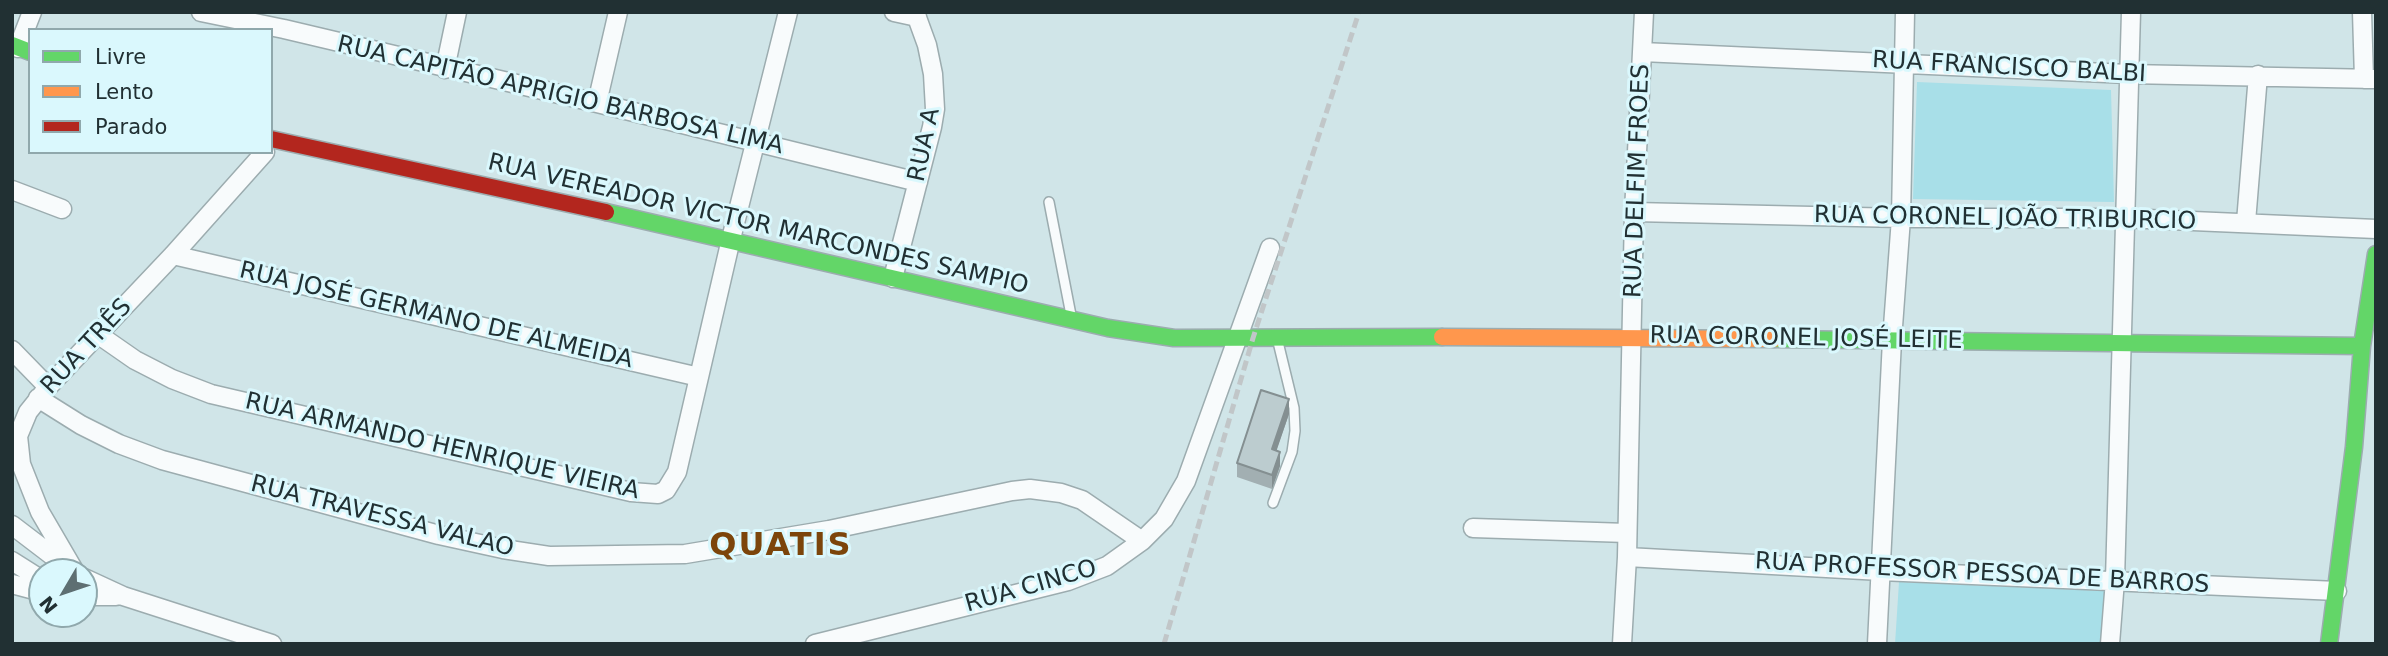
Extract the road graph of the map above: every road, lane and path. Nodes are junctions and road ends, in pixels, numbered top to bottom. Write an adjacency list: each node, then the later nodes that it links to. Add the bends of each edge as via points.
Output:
1 (32, 12): 13 (street)
2 (201, 12): 12 (street, RUA CAPITÃO APRIGIO BARBOSA LIMA)
3 (457, 12): 16 (street)
4 (618, 12): 20 (street)
5 (788, 12): 21 (street, RUA ARMANDO HENRIQUE VIEIRA)
6 (894, 12): 11 (street)
7 (1644, 12): 14 (street, RUA DELFIM FROES)
8 (1905, 12): 15 (street)
9 (2131, 12): 17 (street)
10 (2362, 12): 19 (street)
11 (916, 15): 24 (street, RUA A, via 935,92 932,127)
12 (286, 21): 16 (street, RUA CAPITÃO APRIGIO BARBOSA LIMA)
13 (20, 48)
14 (1642, 52): 15 (street, RUA FRANCISCO BALBI); 28 (street, RUA DELFIM FROES)
15 (1904, 63): 17 (street, RUA FRANCISCO BALBI); 29 (street)
16 (445, 69): 20 (street, RUA CAPITÃO APRIGIO BARBOSA LIMA)
17 (2128, 74): 18 (street, RUA FRANCISCO BALBI); 30 (street)
18 (2258, 75): 19 (street, RUA FRANCISCO BALBI); 31 (street)
19 (2370, 79)
20 (597, 103): 21 (street, RUA CAPITÃO APRIGIO BARBOSA LIMA)
21 (756, 142): 24 (street, RUA CAPITÃO APRIGIO BARBOSA LIMA); 33 (street, RUA ARMANDO HENRIQUE VIEIRA)
22 (273, 144): 33 (street, RUA VEREADOR VICTOR MARCONDES SAMPIO)
23 (262, 154): 36 (street, RUA TRÊS)
24 (918, 182): 37 (street, RUA A)
25 (12, 190): 27 (street)
26 (1049, 202): 39 (lane)
27 (62, 209)
28 (1634, 212): 29 (street, RUA CORONEL JOÃO TRIBURCIO); 41 (street, RUA DELFIM FROES)
29 (1901, 218): 30 (street, RUA CORONEL JOÃO TRIBURCIO); 44 (street)
30 (2124, 218): 31 (street, RUA CORONEL JOÃO TRIBURCIO); 45 (street)
31 (2246, 222): 32 (street, RUA CORONEL JOÃO TRIBURCIO)
32 (2376, 229)
33 (730, 239): 37 (street, RUA VEREADOR VICTOR MARCONDES SAMPIO); 48 (street, RUA ARMANDO HENRIQUE VIEIRA)
34 (1270, 248): 42 (street, RUA CINCO)
35 (2376, 254): 38 (street)
36 (173, 255): 40 (street, RUA TRÊS); 48 (street, RUA JOSÉ GERMANO DE ALMEIDA)
37 (893, 278): 39 (street, RUA VEREADOR VICTOR MARCONDES SAMPIO)
38 (2372, 308): 46 (street)
39 (1073, 320): 42 (street, RUA VEREADOR VICTOR MARCONDES SAMPIO, via 1174,338)
40 (99, 335): 48 (street, RUA ARMANDO HENRIQUE VIEIRA, via 135,360 211,394 647,495 666,490 673,482); 49 (street, RUA TRÊS)
41 (1633, 337): 43 (street, RUA CORONEL JOSÉ LEITE); 44 (street, RUA CORONEL JOSÉ LEITE); 53 (street, RUA DELFIM FROES)
42 (1237, 338): 43 (street, RUA CORONEL JOSÉ LEITE); 54 (street, RUA CINCO, via 1186,481 1164,520)
43 (1277, 338): 50 (lane, via 1295,431)
44 (1892, 340): 45 (street, RUA CORONEL JOSÉ LEITE); 60 (street)
45 (2122, 344): 46 (street, RUA CORONEL JOSÉ LEITE); 61 (street)
46 (2369, 346): 63 (street)
47 (12, 350): 49 (street, RUA TRAVESSA VALAO)
48 (699, 377)
49 (43, 393): 54 (street, RUA TRAVESSA VALAO, via 106,438 162,460 439,536 549,556 685,554 1030,489 1082,500); 57 (street, RUA TRÊS, via 28,412 19,436 20,464)
50 (1273, 503)
51 (12, 525): 56 (street)
52 (1474, 528): 53 (street)
53 (1627, 533): 55 (street, RUA DELFIM FROES)
54 (1142, 541): 66 (street, RUA CINCO, via 1107,566 1078,578)
55 (1627, 557): 60 (street, RUA PROFESSOR PESSOA DE BARROS); 69 (street, RUA DELFIM FROES)
56 (56, 558)
57 (66, 558)
58 (12, 561): 59 (street)
59 (28, 571)
60 (1881, 571): 61 (street, RUA PROFESSOR PESSOA DE BARROS); 70 (street)
61 (2115, 580): 63 (street, RUA PROFESSOR PESSOA DE BARROS); 71 (street)
62 (98, 584): 65 (street)
63 (2337, 591): 72 (street)
64 (98, 596): 65 (street)
65 (123, 596): 67 (street)
66 (843, 640): 68 (street, RUA CINCO)
67 (272, 644)
68 (815, 644)
69 (1622, 644)
70 (1877, 644)
71 (2110, 644)
72 (2329, 644)

